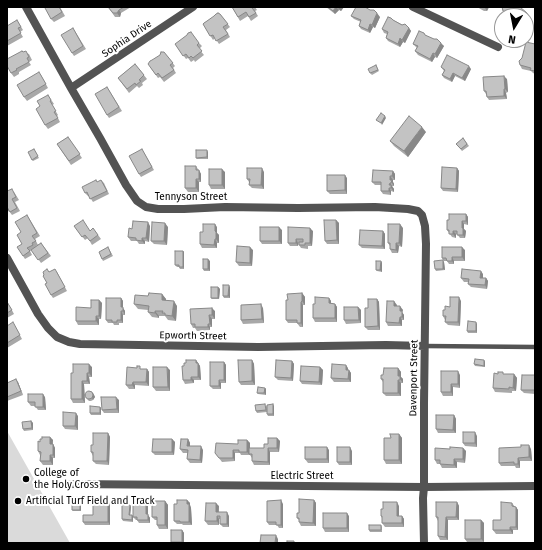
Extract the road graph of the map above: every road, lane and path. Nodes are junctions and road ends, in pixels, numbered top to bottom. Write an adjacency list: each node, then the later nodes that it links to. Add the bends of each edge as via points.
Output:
1 (26, 7): 5 (street, Tennyson Street)
2 (193, 7): 5 (street, Sophia Drive)
3 (413, 7): 4 (street)
4 (494, 45)
5 (71, 88): 6 (street, Tennyson Street, via 126,185 146,207 375,207 408,209)
6 (421, 214): 8 (street, Davenport Street, via 426,244)
7 (7, 258): 8 (street, Epworth Street, via 48,328 57,337 69,342 326,347)
8 (424, 346): 9 (lane); 11 (street, Davenport Street)
9 (535, 347)
10 (69, 484): 11 (street, Electric Street)
11 (424, 486): 12 (street, Electric Street); 13 (street, Davenport Street)
12 (535, 486)
13 (424, 543)

